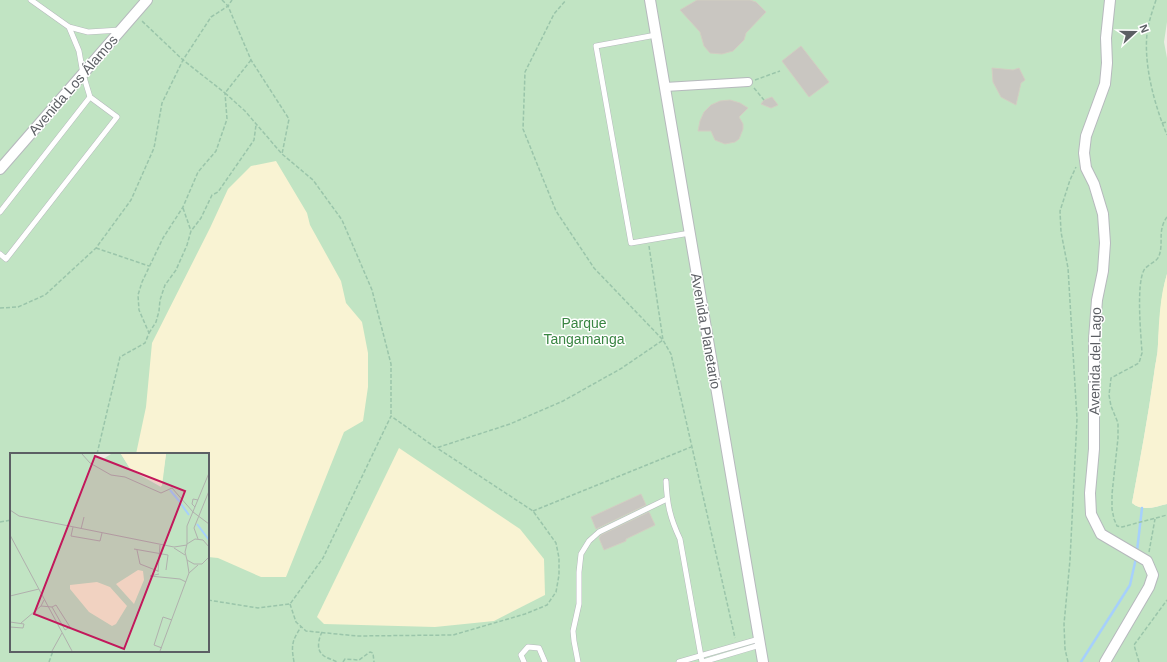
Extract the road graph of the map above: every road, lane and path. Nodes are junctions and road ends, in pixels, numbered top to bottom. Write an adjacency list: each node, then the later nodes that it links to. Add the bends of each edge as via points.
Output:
1 (31, 0): 11 (lane)
2 (147, 0): 10 (street, Avenida Los Álamos)
3 (222, 0): 9 (path)
4 (232, 0): 9 (path)
5 (566, 0): 41 (path, via 554,14 525,72 523,129 556,211 594,268)
6 (650, 0): 13 (street, Avenida Planetario)
7 (1110, 0): 27 (street, Avenida del Lago, via 1105,84 1086,136)
8 (1156, 0): 24 (path, via 1148,28 1147,49)
9 (228, 6): 14 (path, via 211,17); 15 (path)
10 (135, 14): 12 (street, Avenida Los Álamos); 14 (path)
11 (69, 27): 12 (lane, via 88,32); 17 (lane, via 79,51)
12 (121, 30): 17 (street, Avenida Los Álamos)
13 (656, 35): 19 (street, Avenida Planetario); 35 (lane, via 596,46 631,243)
14 (183, 60): 20 (path); 36 (path, via 162,103 154,148 131,200)
15 (251, 60): 20 (path); 28 (path, via 289,119)
16 (780, 71): 18 (path)
17 (83, 74): 21 (lane); 29 (street, Avenida Los Álamos)
18 (748, 82): 19 (street); 22 (path)
19 (665, 87): 34 (street, Avenida Planetario)
20 (225, 93): 25 (path); 30 (path, via 227,120 216,151 198,172)
21 (90, 97): 31 (lane); 37 (lane, via 117,117 6,259)
22 (764, 100)
23 (1167, 122): 24 (path)
24 (1162, 123): 26 (path)
25 (256, 125): 28 (path); 33 (path, via 254,140 218,192 212,195 201,218)
26 (1167, 135)
27 (1084, 153): 53 (street, Avenida del Lago, via 1086,168 1103,214 1105,243 1094,339 1091,514 1101,534); 74 (path, via 1070,180 1060,211 1068,268 1077,419 1064,624)
28 (282, 154): 42 (path, via 313,180 342,220 372,290 391,364)
29 (0, 169)
30 (183, 207): 33 (path); 38 (path, via 163,238)
31 (0, 212)
32 (1167, 217): 50 (path, via 1161,231 1160,255 1144,270 1141,279 1141,359 1139,363 1111,378 1110,382 1110,400 1118,423 1112,494 1114,519 1117,526 1127,527)
33 (191, 231): 40 (path, via 176,270 165,285 158,317)
34 (690, 233): 35 (lane); 59 (street, Avenida Planetario)
35 (648, 240): 41 (path)
36 (96, 248): 38 (path); 39 (path, via 45,295 18,307)
37 (0, 254)
38 (150, 266): 40 (path, via 138,295 139,310)
39 (0, 308)
40 (149, 333): 45 (path, via 145,343 120,357)
41 (663, 340): 43 (path, via 671,354); 44 (path, via 622,368 563,401 510,424)
42 (391, 416): 44 (path); 56 (path, via 323,558)
43 (692, 446): 48 (path); 60 (path)
44 (436, 448): 48 (path)
45 (97, 453)
46 (666, 482): 47 (lane)
47 (667, 499): 62 (lane, via 671,521 680,539); 70 (lane, via 599,532 589,541 581,554 579,604 573,631)
48 (533, 511): 58 (path, via 556,543 559,558 556,592 547,605 453,635 357,636)
49 (1167, 515): 50 (path)
50 (1155, 519): 53 (path)
51 (10, 520): 52 (path)
52 (0, 522)
53 (1140, 556): 75 (street, via 1153,576)
54 (209, 600): 56 (path, via 258,608)
55 (1167, 600): 76 (path, via 1134,645)
56 (290, 604): 57 (path, via 296,622)
57 (301, 627): 58 (path); 64 (path, via 291,647)
58 (322, 632): 65 (path, via 319,648 322,654)
59 (760, 642): 60 (lane); 72 (lane); 73 (street, Avenida Planetario)
60 (736, 645): 62 (lane)
61 (53, 652): 63 (path)
62 (700, 656): 71 (lane); 72 (lane)
63 (49, 662)
64 (294, 662)
65 (336, 662)
66 (343, 662): 67 (path, via 346,659 359,660 370,652 373,653)
67 (374, 662)
68 (524, 662): 69 (lane, via 521,655 528,647 539,648)
69 (545, 662)
70 (578, 662)
71 (679, 662)
72 (702, 662)
73 (763, 662)
74 (1068, 662)
75 (1105, 662)
76 (1139, 662)

